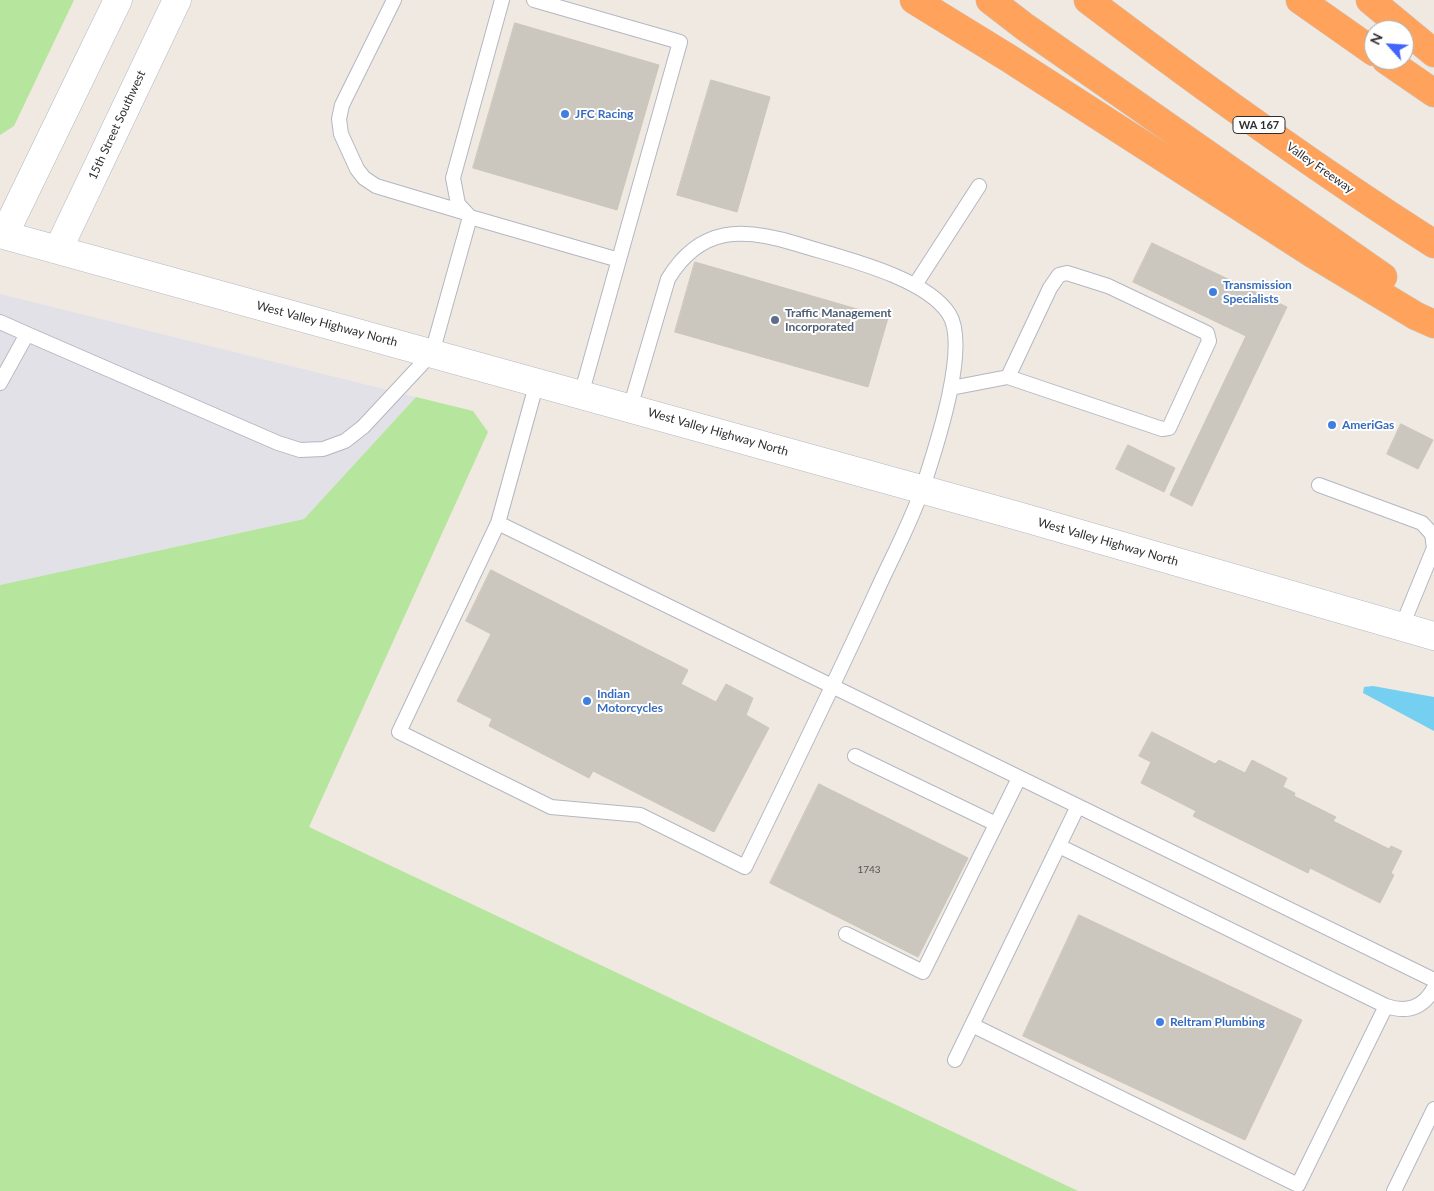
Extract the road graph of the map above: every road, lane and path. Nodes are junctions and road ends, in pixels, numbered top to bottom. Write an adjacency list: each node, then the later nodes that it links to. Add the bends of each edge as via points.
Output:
1 (118, 0): 17 (main road)
2 (177, 0): 19 (main road, 15th Street Southwest)
3 (394, 0): 16 (lane, via 342,106 339,119 341,134 357,169 376,186)
4 (502, 0): 16 (lane, via 453,178 455,195)
5 (534, 0): 20 (lane, via 680,42)
6 (914, 0): 24 (highway, via 1313,254)
7 (990, 0): 22 (highway)
8 (1088, 0): 18 (highway, Valley Freeway / WA 167, via 1174,66)
9 (1300, 0): 11 (highway)
10 (1370, 0): 12 (highway)
11 (1364, 45)
12 (1434, 53)
13 (1401, 70): 14 (highway)
14 (1434, 93)
15 (979, 186): 21 (lane)
16 (467, 214): 20 (lane); 26 (lane)
17 (2, 234): 19 (main road, West Valley Highway North)
18 (1434, 244)
19 (58, 250): 26 (main road, West Valley Highway North)
20 (619, 260): 31 (lane)
21 (915, 285): 30 (lane, via 942,304 955,326 955,363); 32 (lane, via 864,264 775,237 744,234 704,241 675,267 668,279)
22 (1434, 312)
23 (0, 322): 25 (lane)
24 (1434, 324)
25 (27, 334): 26 (lane, via 300,450 323,449 345,441); 29 (lane)
26 (432, 353): 28 (main road, West Valley Highway North)
27 (1008, 377): 27 (lane, via 1050,288 1059,275 1067,273 1108,286 1207,334 1209,341 1169,428); 30 (lane)
28 (537, 382): 31 (main road, West Valley Highway North); 35 (lane)
29 (0, 383)
30 (950, 388): 34 (lane)
31 (581, 395): 32 (main road, West Valley Highway North)
32 (630, 408): 34 (main road, West Valley Highway North)
33 (1319, 484): 36 (lane, via 1422,523 1432,534)
34 (922, 489): 37 (main road, West Valley Highway North); 39 (lane)
35 (498, 523): 39 (lane); 39 (lane, via 398,732 551,807 640,815 745,867)
36 (1433, 551): 37 (lane)
37 (1402, 626): 38 (main road, West Valley Highway North)
38 (1434, 636)
39 (833, 687): 41 (lane)
40 (855, 756): 43 (lane)
41 (1020, 778): 42 (lane); 43 (lane)
42 (1078, 806): 44 (lane); 46 (lane)
43 (996, 824): 45 (lane, via 923,972)
44 (1059, 846): 48 (lane); 49 (lane)
45 (846, 934)
46 (1434, 980)
47 (1434, 988): 48 (lane, via 1415,1008)
48 (1386, 1006): 49 (lane, via 1298,1185)
49 (972, 1025): 50 (lane)
50 (955, 1060)
51 (1434, 1109): 52 (lane)
52 (1394, 1191)

